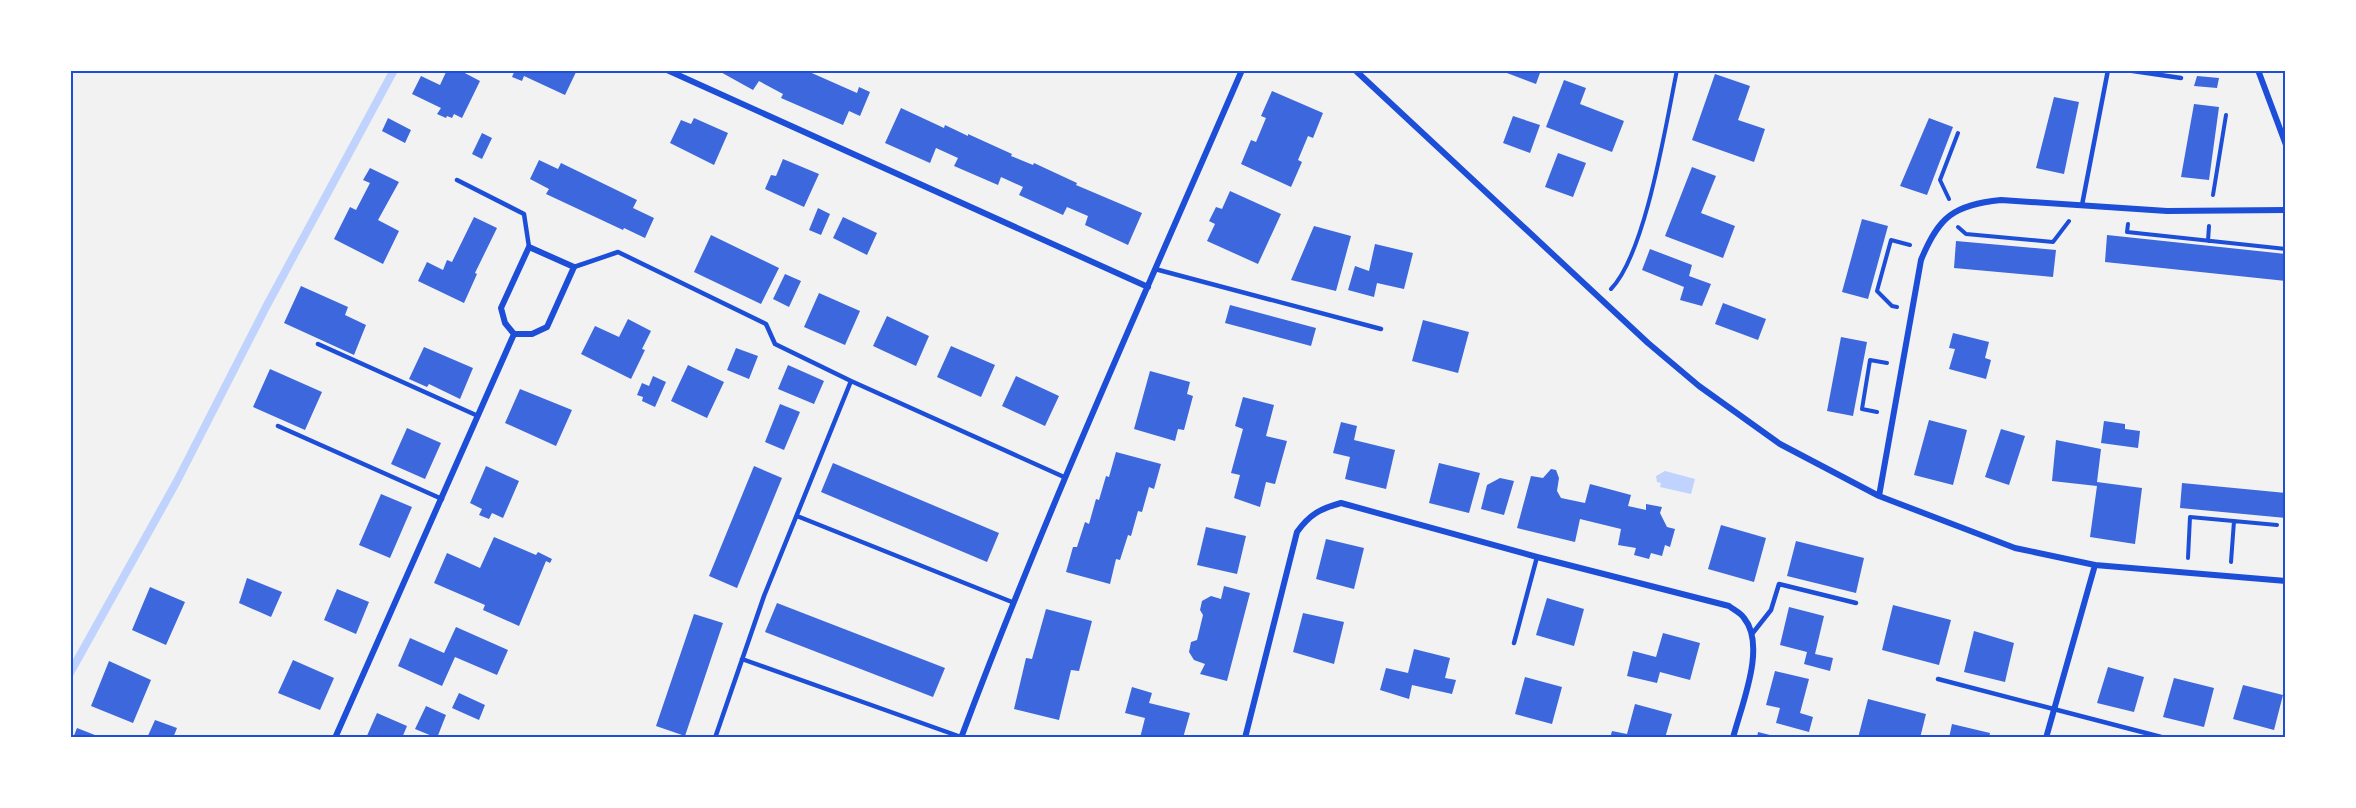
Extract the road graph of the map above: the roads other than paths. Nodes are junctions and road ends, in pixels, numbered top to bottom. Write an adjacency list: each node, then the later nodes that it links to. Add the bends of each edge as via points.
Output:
1 (667, 70): 15 (street)
2 (1242, 70): 14 (street)
3 (1355, 70): 23 (street, via 1699,386 1780,444)
4 (2108, 70): 10 (lane)
5 (2126, 70): 7 (lane)
6 (2258, 70): 8 (street)
7 (2181, 78)
8 (2286, 145)
9 (457, 180): 12 (lane, via 524,214)
10 (2082, 205): 11 (street); 23 (street, via 2001,200 1976,203 1947,217 1930,236 1921,260)
11 (2286, 210)
12 (529, 247): 13 (street); 17 (street, via 501,308 505,324)
13 (574, 267): 17 (street, via 547,327 532,334); 19 (lane, via 618,252 766,324 775,344)
14 (1155, 269): 15 (street); 16 (lane)
15 (1148, 287): 22 (street)
16 (1381, 329)
17 (514, 334): 20 (street)
18 (318, 344): 20 (lane)
19 (851, 381): 22 (lane); 25 (lane)
20 (478, 416): 24 (street)
21 (278, 426): 24 (lane)
22 (1064, 477): 29 (street)
23 (1879, 496): 27 (street, via 2015,548)
24 (442, 499): 37 (street)
25 (797, 516): 29 (lane); 33 (lane)
26 (1537, 557): 31 (street, via 1729,606 1744,617); 32 (lane); 39 (street, via 1341,503 1320,509 1307,518 1298,532)
27 (2094, 565): 28 (street); 35 (street)
28 (2286, 581)
29 (1012, 602): 36 (street)
30 (1856, 603): 31 (lane, via 1779,584 1771,610)
31 (1752, 634): 40 (street, via 1755,655)
32 (1514, 643)
33 (742, 659): 36 (lane); 38 (lane)
34 (1938, 679): 35 (lane)
35 (2054, 709): 41 (street); 42 (lane)
36 (962, 737)
37 (335, 738)
38 (715, 738)
39 (1245, 738)
40 (1733, 738)
41 (2046, 738)
42 (2165, 738)

